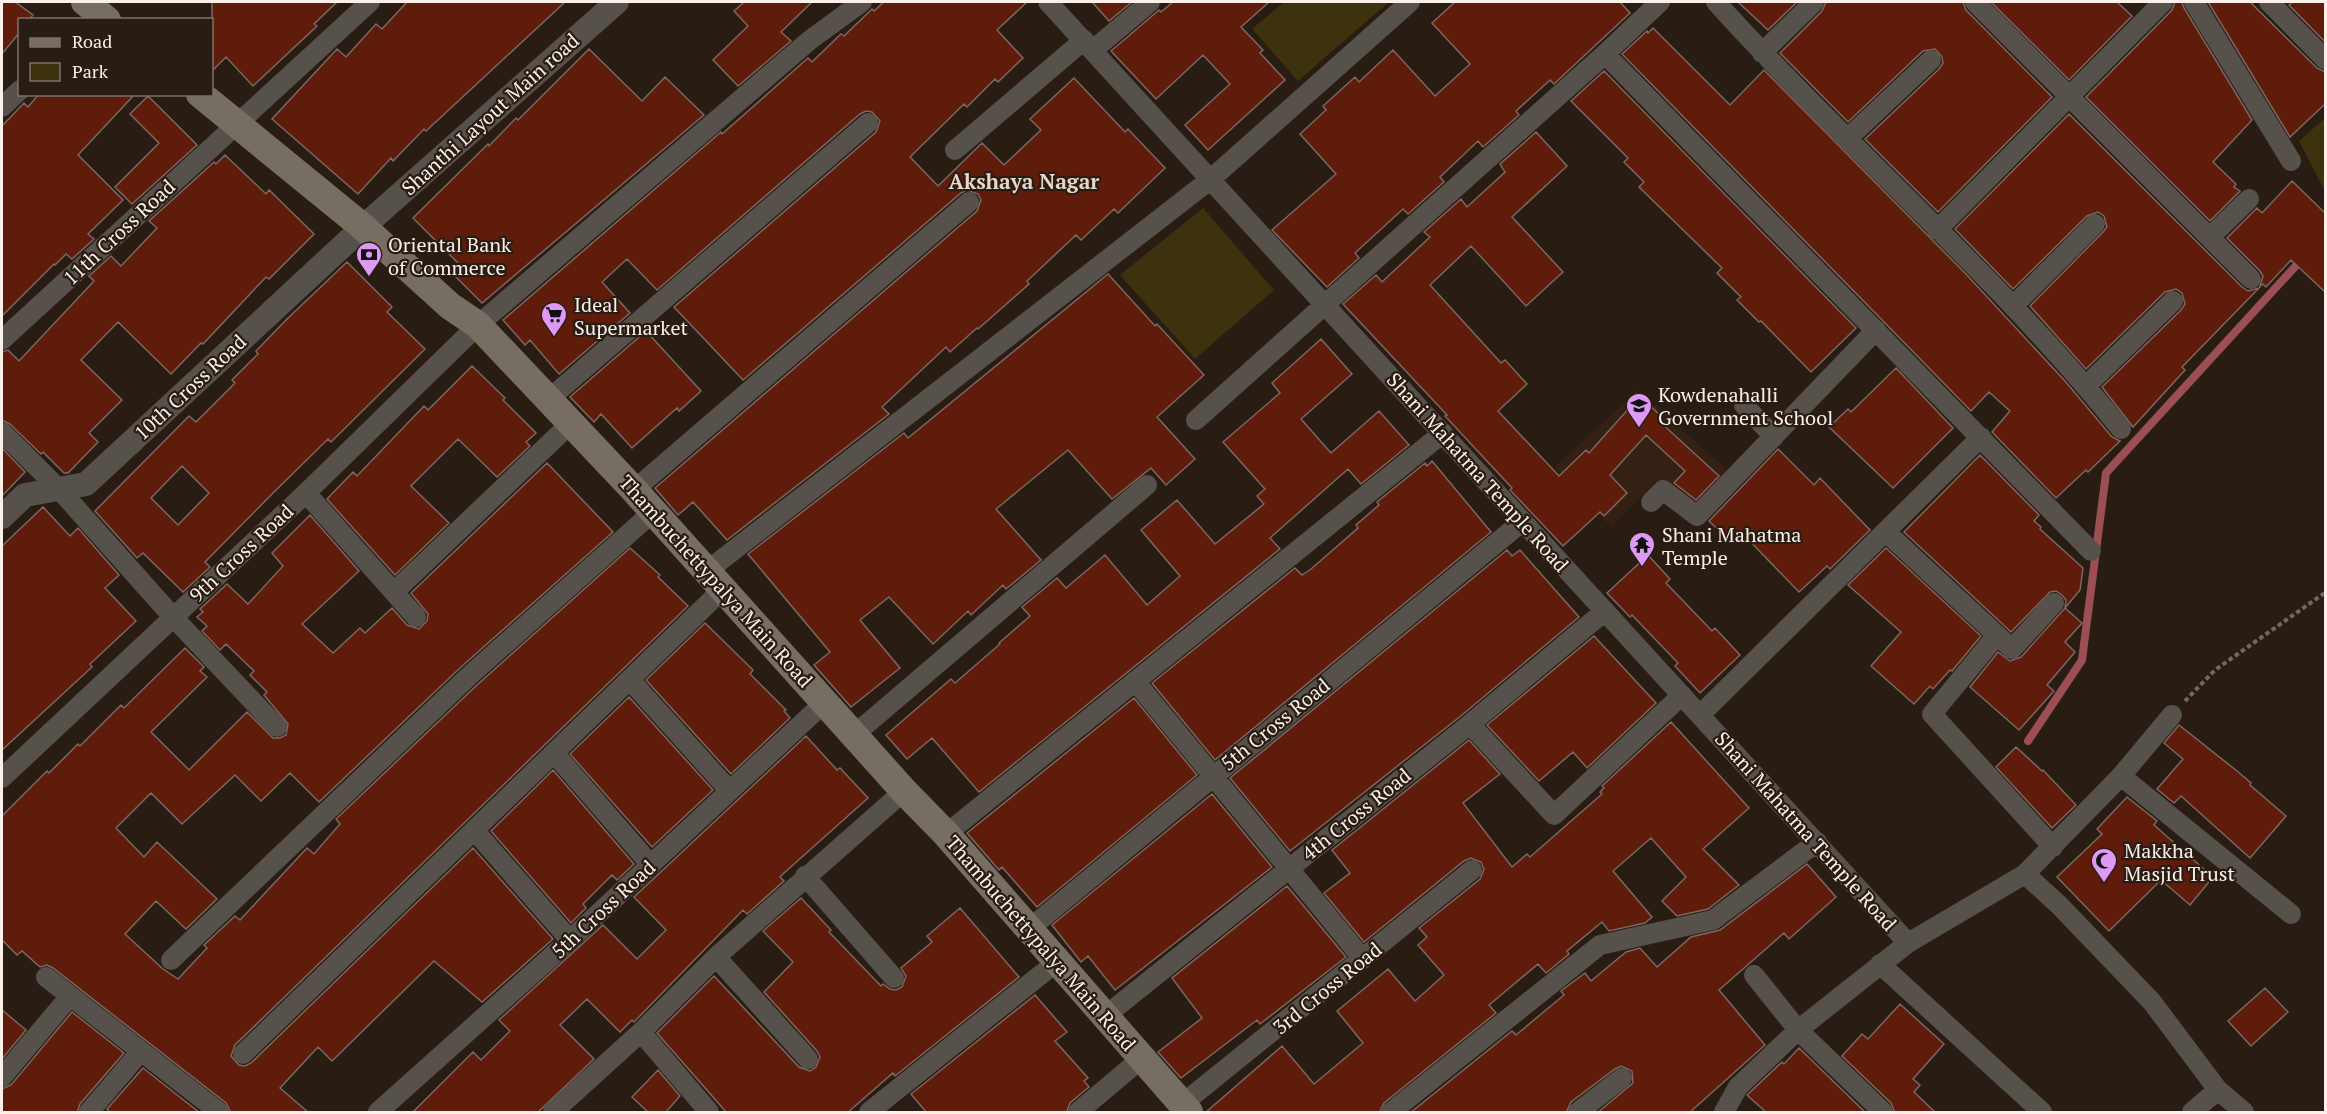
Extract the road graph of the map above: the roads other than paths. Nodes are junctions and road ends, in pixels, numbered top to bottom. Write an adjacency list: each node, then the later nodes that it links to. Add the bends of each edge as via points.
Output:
1 (370, 2): 24 (street, 11th Cross Road)
2 (617, 2): 32 (street, Shanthi Layout Main road)
3 (862, 2): 39 (street, 9th Cross Road, via 810,40)
4 (1048, 2): 14 (street, Shani Mahatma Temple Road)
5 (1150, 2): 14 (street)
6 (1410, 2): 28 (street)
7 (1660, 2): 16 (street)
8 (1716, 2): 15 (street)
9 (1814, 2): 15 (street)
10 (1975, 2): 20 (street)
11 (2194, 2): 27 (street)
12 (2269, 2): 18 (street)
13 (2150, 6): 20 (street)
14 (1088, 45): 26 (street); 28 (street, Shani Mahatma Temple Road)
15 (1762, 52): 25 (street)
16 (1605, 54): 37 (street); 40 (street)
17 (1931, 60): 25 (street)
18 (2325, 60)
19 (18, 92): 22 (street)
20 (2069, 95): 33 (street); 34 (street)
21 (202, 96): 24 (main road, Thambuchettypalya Main Road)
22 (2, 107)
23 (868, 123): 43 (street)
24 (236, 124): 32 (main road, Thambuchettypalya Main Road); 41 (street, 11th Cross Road)
25 (1848, 138): 33 (street)
26 (955, 150)
27 (2290, 161)
28 (1211, 179): 37 (street, Shani Mahatma Temple Road); 62 (street)
29 (2248, 200): 34 (street)
30 (969, 202): 54 (street)
31 (2095, 224): 38 (street)
32 (363, 227): 39 (main road, Thambuchettypalya Main Road, via 450,306); 53 (street, 10th Cross Road, via 86,484)
33 (1937, 230): 38 (street)
34 (2210, 237): 35 (street)
35 (2251, 279)
36 (2174, 301): 42 (street)
37 (1326, 305): 45 (street); 49 (street, Shani Mahatma Temple Road)
38 (2014, 305): 42 (street)
39 (478, 325): 43 (main road, Thambuchettypalya Main Road); 55 (street, 9th Cross Road)
40 (1876, 330): 50 (street); 51 (street)
41 (2, 340)
42 (2086, 386): 47 (street)
43 (549, 399): 46 (main road, Thambuchettypalya Main Road)
44 (1744, 405): 50 (street)
45 (1196, 420)
46 (571, 423): 54 (main road, Thambuchettypalya Main Road); 63 (street)
47 (2121, 429)
48 (2, 432): 53 (street)
49 (1443, 434): 59 (street, Shani Mahatma Temple Road); 70 (street)
50 (1774, 436): 56 (street, via 1697,516 1663,490)
51 (1981, 438): 60 (street); 61 (street)
52 (1147, 484): 77 (street)
53 (59, 489): 58 (street, 10th Cross Road, via 25,495); 66 (street)
54 (634, 490): 57 (main road, Thambuchettypalya Main Road)
55 (306, 493): 63 (street); 66 (street, 9th Cross Road)
56 (1651, 502)
57 (653, 512): 62 (main road, Thambuchettypalya Main Road); 99 (street, via 469,676)
58 (2, 517)
59 (1523, 521): 65 (street, Shani Mahatma Temple Road); 79 (street, 5th Cross Road)
60 (1886, 532): 68 (street); 73 (street)
61 (2091, 551)
62 (715, 580): 69 (street); 72 (main road, Thambuchettypalya Main Road)
63 (394, 592): 67 (street)
64 (2054, 603): 68 (street, via 2012,649)
65 (1605, 611): 71 (street, Shani Mahatma Temple Road); 75 (street, 4th Cross Road)
66 (173, 617): 76 (street); 81 (street, 9th Cross Road)
67 (416, 617)
68 (1997, 635): 87 (street, via 1932,714)
69 (630, 680): 78 (street); 82 (street)
70 (1135, 681): 79 (street); 85 (street)
71 (1682, 695): 73 (street, Shani Mahatma Temple Road); 75 (street, via 1554,815)
72 (825, 702): 77 (main road, Thambuchettypalya Main Road); 82 (street, 5th Cross Road)
73 (1700, 715): 86 (street, Shani Mahatma Temple Road)
74 (2172, 715): 80 (street)
75 (1470, 724): 89 (street, 4th Cross Road)
76 (277, 727)
77 (855, 734): 83 (main road, Thambuchettypalya Main Road)
78 (554, 753): 84 (street); 88 (street)
79 (1213, 775): 89 (street); 94 (street, 5th Cross Road)
80 (2121, 776): 87 (street); 93 (street)
81 (2, 778)
82 (729, 790): 88 (street, 5th Cross Road)
83 (904, 790): 85 (main road, Thambuchettypalya Main Road); 92 (street)
84 (474, 830): 95 (street); 110 (street)
85 (946, 834): 94 (main road, Thambuchettypalya Main Road)
86 (1817, 842): 96 (street, Shani Mahatma Temple Road); 124 (street, via 1713,920 1600,945)
87 (2053, 847): 91 (street)
88 (651, 865): 95 (street, 5th Cross Road)
89 (1289, 867): 98 (street); 106 (street, 4th Cross Road)
90 (1472, 870): 98 (street, 3rd Cross Road)
91 (2025, 874): 96 (street); 115 (street, via 2060,905 2152,1002)
92 (805, 876): 97 (street); 104 (street)
93 (2291, 914)
94 (1029, 929): 100 (main road, Thambuchettypalya Main Road)
95 (570, 940): 119 (street, 5th Cross Road)
96 (1908, 943): 101 (street)
97 (716, 957): 108 (street); 112 (street)
98 (1363, 959): 116 (street, 3rd Cross Road)
99 (171, 960)
100 (1058, 961): 106 (main road, Thambuchettypalya Main Road); 122 (street)
101 (1880, 964): 107 (street); 128 (street)
102 (1754, 975): 107 (street)
103 (46, 977): 105 (street)
104 (894, 978)
105 (70, 996): 109 (street); 113 (street)
106 (1105, 1016): 111 (main road, Thambuchettypalya Main Road)
107 (1798, 1030): 126 (street, via 1738,1087); 127 (street)
108 (640, 1032): 120 (street); 121 (street)
109 (141, 1051): 117 (street); 118 (street)
110 (243, 1054)
111 (1142, 1058): 116 (main road, Thambuchettypalya Main Road); 123 (street)
112 (808, 1059)
113 (2, 1077)
114 (1622, 1078): 125 (street)
115 (2218, 1090): 129 (street); 130 (street)
116 (1185, 1109)
117 (214, 1111)
118 (89, 1113)
119 (378, 1113)
120 (553, 1113)
121 (710, 1113)
122 (869, 1113)
123 (1078, 1113)
124 (1391, 1113)
125 (1578, 1113)
126 (1724, 1113)
127 (1883, 1113)
128 (2042, 1113)
129 (2192, 1113)
130 (2244, 1113)

